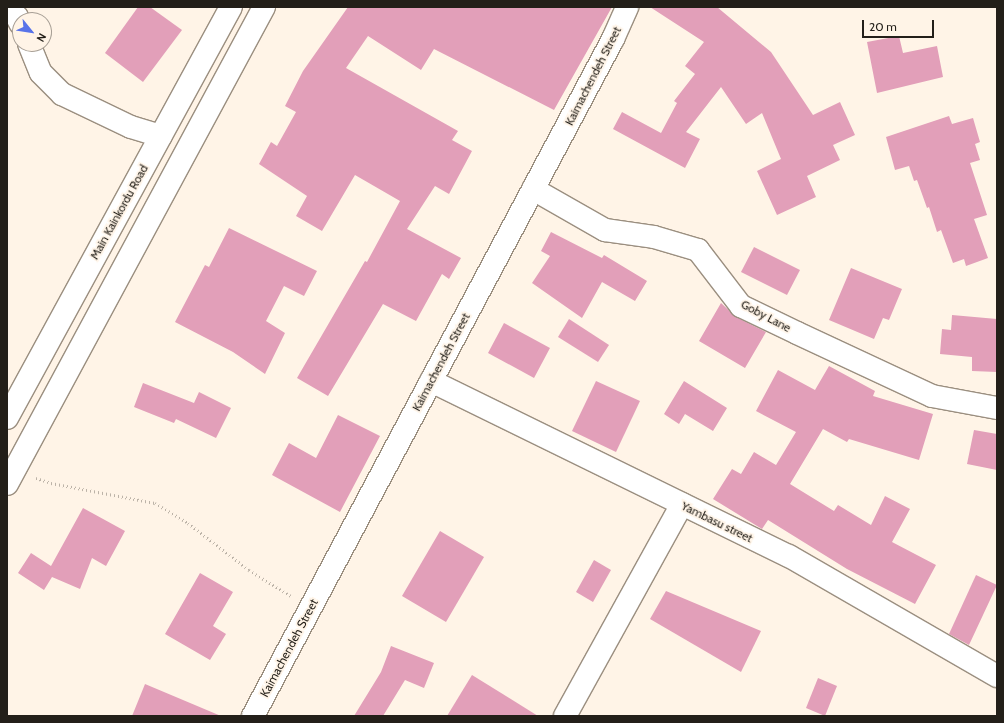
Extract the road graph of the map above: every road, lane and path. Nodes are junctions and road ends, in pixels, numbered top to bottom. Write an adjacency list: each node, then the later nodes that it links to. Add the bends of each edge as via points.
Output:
1 (231, 7): 5 (street, Main Kainkordu Road)
2 (264, 7): 8 (street)
3 (626, 7): 6 (street, Kaimachendeh Street, via 613,38)
4 (32, 52): 5 (street, via 41,73 62,94 130,127)
5 (161, 136): 7 (street, Main Kainkordu Road)
6 (533, 189): 10 (street, Kaimachendeh Street); 12 (street, Goby Lane, via 605,230 654,237 698,250 741,306 811,340 932,396)
7 (79, 285): 8 (street); 9 (street, Main Kainkordu Road)
8 (107, 298): 11 (street)
9 (27, 381): 11 (street); 13 (street, Main Kainkordu Road)
10 (431, 381): 15 (street, Yambasu street); 16 (street, Kaimachendeh Street)
11 (55, 394): 14 (street)
12 (997, 408)
13 (7, 418)
14 (11, 477): 16 (path, via 155,503 188,522 249,570)
15 (682, 504): 17 (street, Yambasu street, via 789,556); 19 (street)
16 (310, 608): 18 (street, Kaimachendeh Street)
17 (997, 676)
18 (254, 716)
19 (565, 716)

